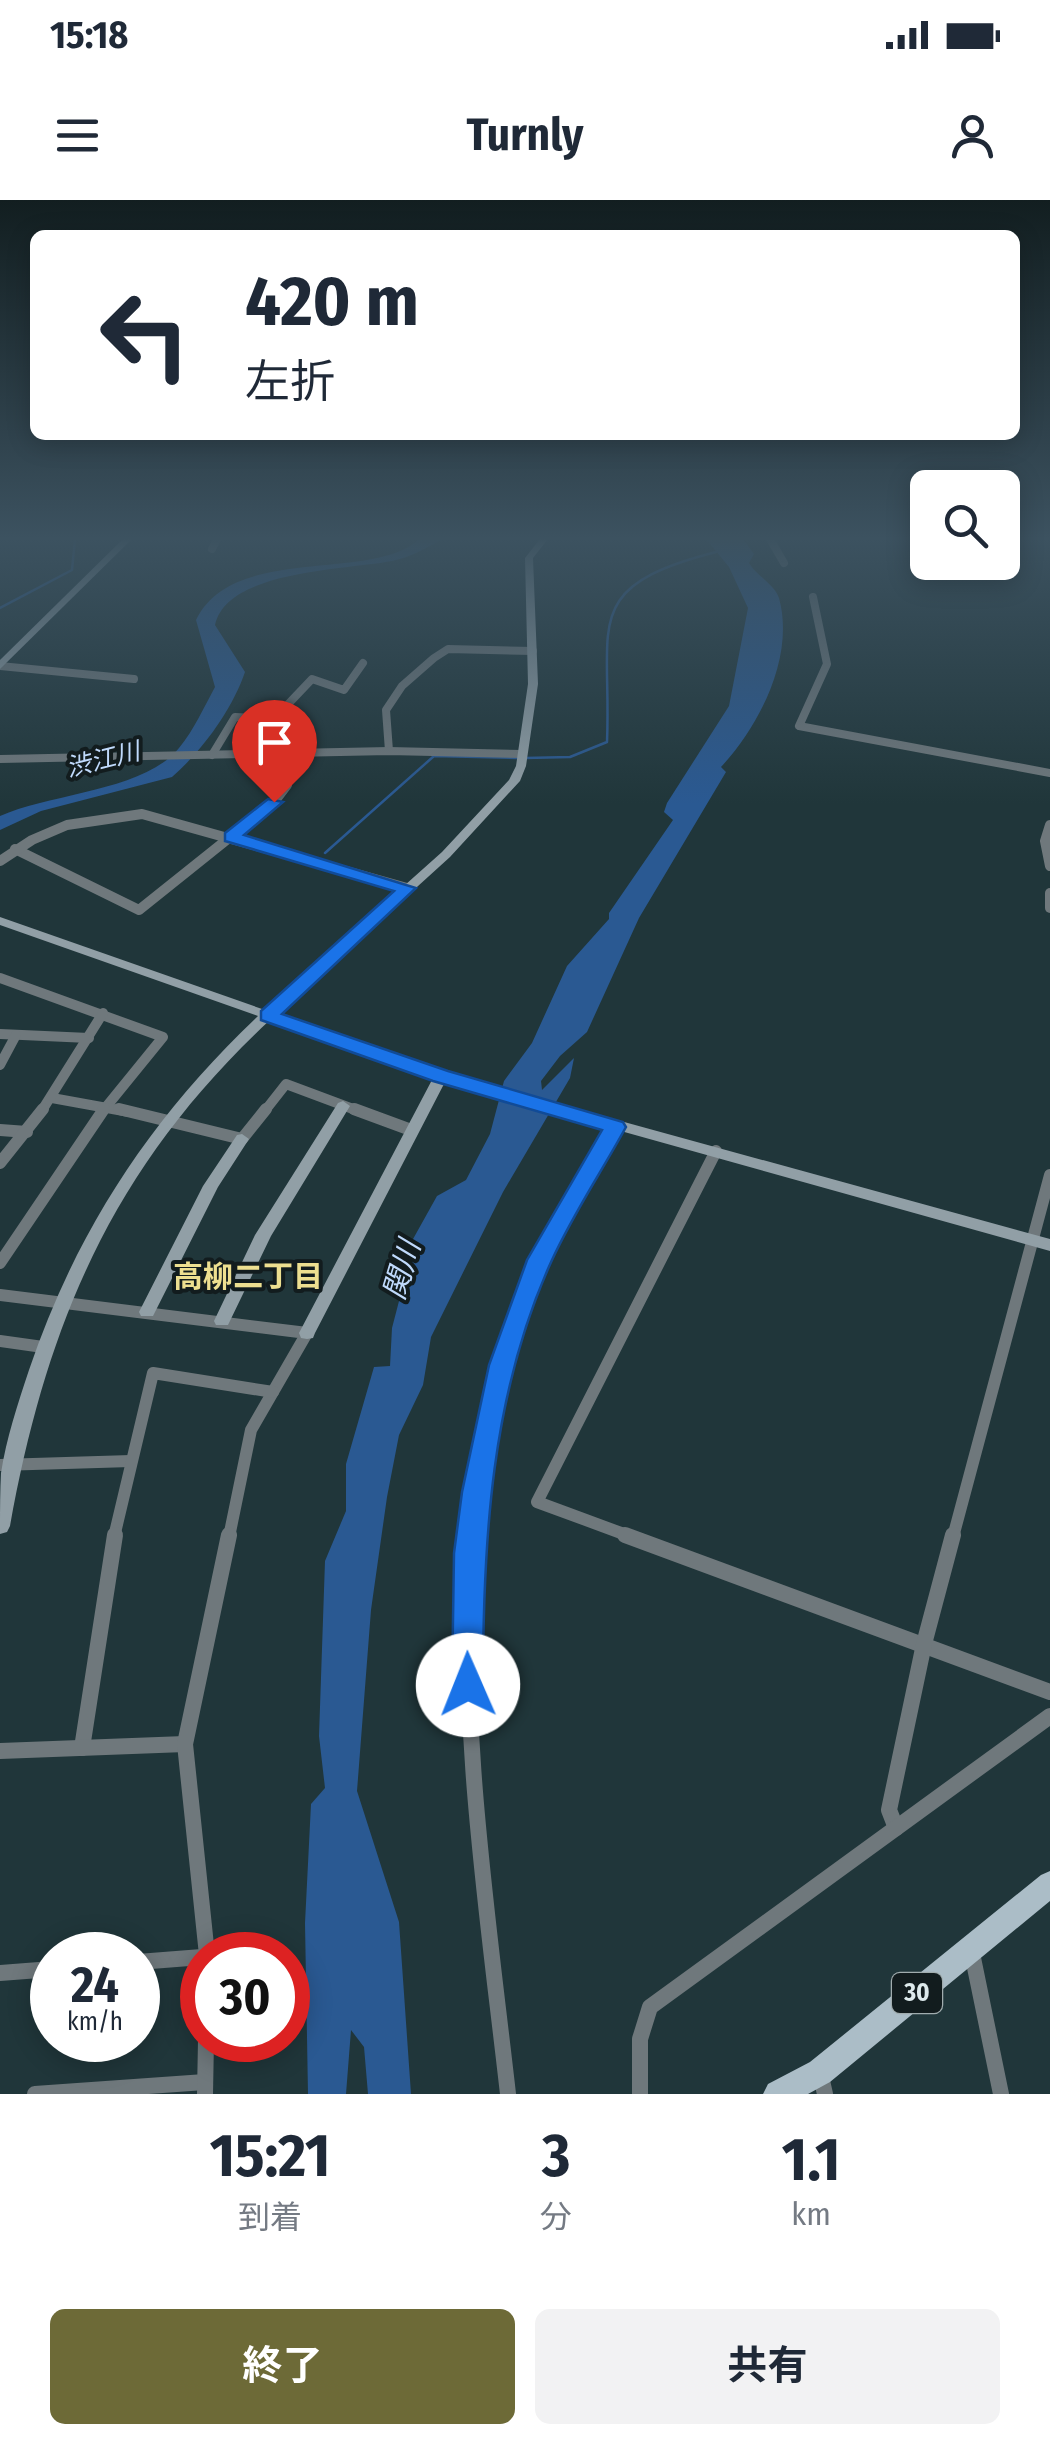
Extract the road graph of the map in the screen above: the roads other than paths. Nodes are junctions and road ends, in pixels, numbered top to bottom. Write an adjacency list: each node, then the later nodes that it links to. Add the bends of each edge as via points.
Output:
1 (39, 627): 6 (street)
2 (532, 627): 4 (street)
3 (819, 627): 13 (street, via 827,664 799,726)
4 (533, 651): 8 (street, via 448,649 434,658 386,710); 10 (street)
5 (362, 663): 11 (street, via 344,690 312,678 274,719 235,716)
6 (0, 666): 7 (street)
7 (134, 678)
8 (389, 751): 9 (street); 10 (street)
9 (294, 753): 11 (street); 15 (street, via 288,784)
10 (523, 754): 19 (street, via 497,802)
11 (212, 755): 12 (street)
12 (0, 759)
13 (1050, 773)
14 (1050, 825): 18 (street, via 1044,842)
15 (232, 837): 16 (street, via 132,814 73,824); 16 (street, via 138,910); 19 (street)
16 (14, 849): 17 (street)
17 (0, 860)
18 (1050, 866)
19 (407, 888): 25 (street)
20 (1050, 893): 21 (street)
21 (1050, 906)
22 (0, 922): 25 (street)
23 (0, 978): 24 (street)
24 (103, 1013): 28 (street); 32 (street, via 163,1037)
25 (268, 1016): 30 (street); 34 (street)
26 (0, 1034): 27 (street)
27 (16, 1035): 28 (street); 29 (street)
28 (88, 1038): 31 (street)
29 (0, 1065)
30 (445, 1077): 35 (street); 37 (street)
31 (52, 1098): 32 (street); 38 (street)
32 (106, 1106): 34 (street); 44 (street)
33 (343, 1106): 37 (street); 39 (street, via 286,1084); 50 (street, via 263,1235)
34 (168, 1121): 39 (street); 48 (street, via 105,1214)
35 (615, 1127): 40 (street); 74 (street, via 524,1295 488,1428 468,1553 468,1685)
36 (0, 1130): 38 (street)
37 (411, 1130): 51 (street)
38 (27, 1132): 41 (street)
39 (242, 1138): 49 (street)
40 (716, 1152): 45 (street); 58 (street, via 537,1502)
41 (0, 1163)
42 (1050, 1175): 45 (street)
43 (0, 1237): 44 (street)
44 (14, 1240): 46 (street)
45 (1042, 1243): 58 (street)
46 (0, 1263)
47 (0, 1295): 48 (street)
48 (59, 1303): 49 (street); 53 (street)
49 (147, 1312): 50 (street)
50 (222, 1321): 51 (street)
51 (307, 1333): 54 (street)
52 (0, 1341): 53 (street)
53 (43, 1347): 56 (street)
54 (273, 1392): 55 (street, via 153,1373); 61 (street, via 251,1430)
55 (131, 1461): 56 (street); 62 (street, via 116,1519)
56 (5, 1466): 57 (street)
57 (0, 1526)
58 (924, 1644): 59 (street); 64 (street, via 888,1810)
59 (1050, 1692)
60 (1050, 1716): 64 (street)
61 (186, 1744): 62 (street); 66 (street)
62 (82, 1748): 63 (street)
63 (0, 1751)
64 (896, 1828): 75 (street, via 650,2007 640,2039)
65 (1050, 1884): 67 (main road, 30)
66 (203, 1932)
67 (971, 1949): 71 (main road, 30); 77 (street)
68 (30, 1970): 69 (street)
69 (0, 1972)
70 (206, 2062): 72 (street)
71 (823, 2083): 76 (main road, 30)
72 (205, 2088): 73 (street)
73 (35, 2094)
74 (508, 2094)
75 (640, 2094)
76 (778, 2094)
77 (1001, 2094)

